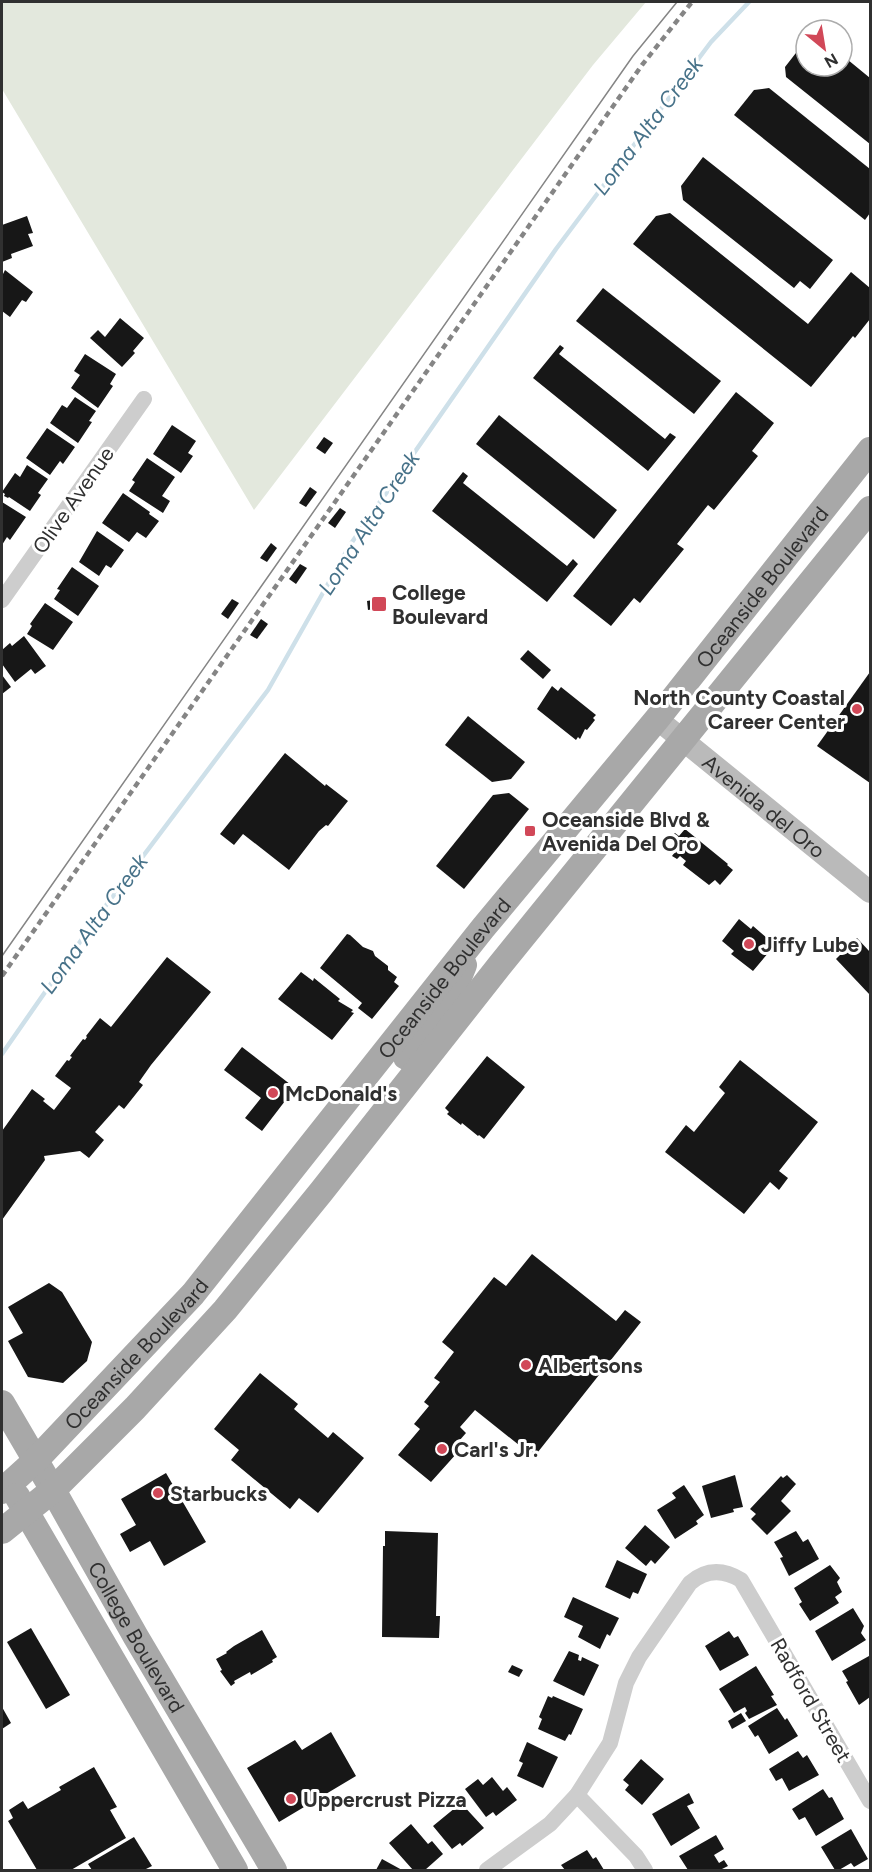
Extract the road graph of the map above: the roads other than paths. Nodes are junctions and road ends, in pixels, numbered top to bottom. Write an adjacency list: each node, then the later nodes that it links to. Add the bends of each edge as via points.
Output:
1 (144, 399): 4 (street, Olive Avenue)
2 (870, 450): 5 (main road, Oceanside Boulevard)
3 (870, 509): 6 (main road, Oceanside Boulevard)
4 (2, 600)
5 (657, 719): 6 (street, Avenida del Oro); 8 (main road, Oceanside Boulevard)
6 (684, 741): 7 (street, Avenida del Oro); 10 (main road, Oceanside Boulevard)
7 (870, 892)
8 (475, 939): 9 (main road, Oceanside Boulevard); 10 (main road, via 450,1000 384,1091 378,1108)
9 (355, 1089): 11 (main road, via 362,1112 280,1215); 13 (main road, Oceanside Boulevard, via 193,1294)
10 (382, 1115): 11 (main road, Oceanside Boulevard)
11 (268, 1257): 15 (main road, Oceanside Boulevard, via 143,1400)
12 (2, 1403): 13 (main road, College Boulevard)
13 (35, 1461): 14 (main road, Oceanside Boulevard); 15 (main road, College Boulevard)
14 (4, 1482): 16 (main road, College Boulevard)
15 (53, 1490): 16 (main road, Oceanside Boulevard); 21 (main road, College Boulevard)
16 (26, 1511): 17 (main road, Oceanside Boulevard); 18 (main road, College Boulevard)
17 (2, 1530)
18 (176, 1770): 21 (main road, via 208,1791 243,1851); 22 (main road, College Boulevard)
19 (577, 1795): 20 (street, Radford Street, via 610,1743 626,1683 639,1657 690,1583 698,1575 716,1571 741,1580); 23 (street, via 550,1824); 24 (street)
20 (870, 1801)
21 (270, 1863)
22 (235, 1870)
23 (487, 1870)
24 (645, 1870)

